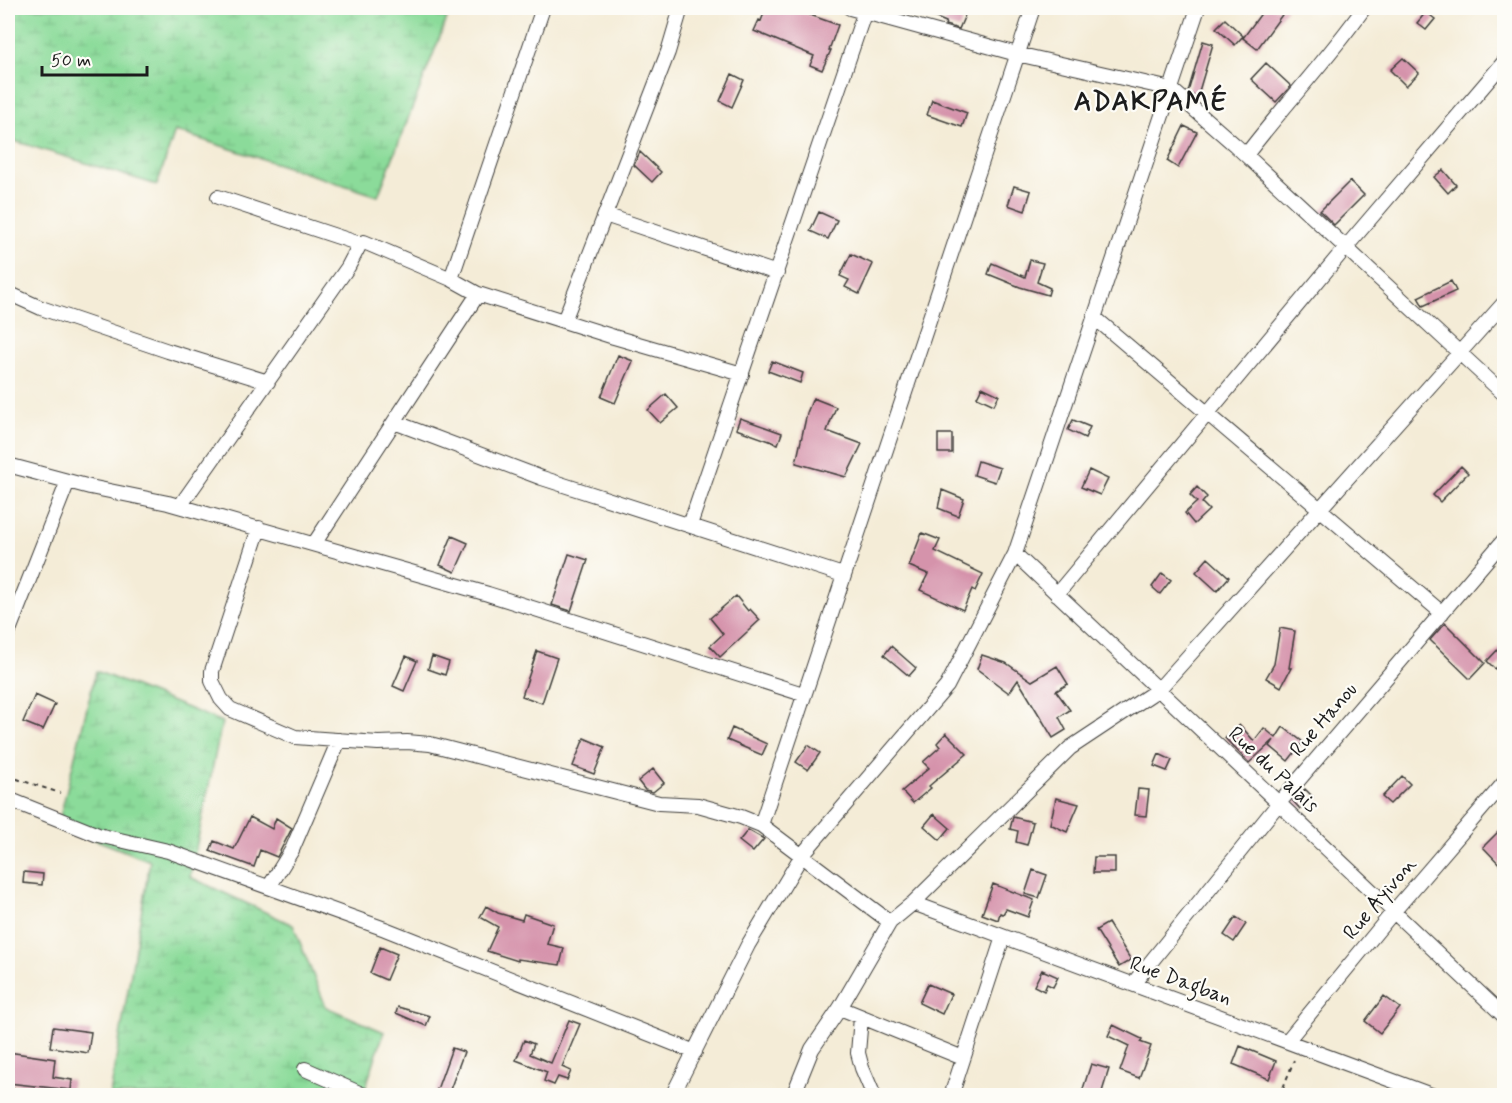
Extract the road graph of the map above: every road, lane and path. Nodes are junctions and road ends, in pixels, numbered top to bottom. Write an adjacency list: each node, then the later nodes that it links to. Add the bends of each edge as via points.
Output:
1 (543, 8): 17 (street)
2 (681, 8): 13 (street)
3 (849, 8): 7 (street)
4 (1033, 8): 8 (street)
5 (1198, 8): 10 (street)
6 (1364, 8): 11 (street)
7 (866, 10): 8 (street); 16 (street)
8 (1017, 54): 10 (street); 38 (street)
9 (1504, 62): 15 (street)
10 (1171, 89): 11 (street); 21 (street)
11 (1246, 155): 15 (street)
12 (218, 197): 14 (street)
13 (605, 215): 16 (street); 22 (street)
14 (360, 244): 17 (street, via 366,242); 25 (street)
15 (1346, 247): 23 (street); 27 (street)
16 (777, 273): 24 (street)
17 (451, 279): 19 (street)
18 (8, 293): 25 (street, via 41,308)
19 (478, 294): 22 (street); 28 (street)
20 (1504, 303): 23 (street)
21 (1094, 317): 27 (street); 37 (street)
22 (564, 321): 24 (street)
23 (1460, 353): 26 (street); 32 (street)
24 (742, 374): 33 (street)
25 (268, 382): 31 (street)
26 (1504, 394)
27 (1208, 413): 32 (street); 39 (street)
28 (394, 422): 33 (street, via 542,478); 36 (street)
29 (8, 465): 30 (street)
30 (68, 481): 31 (street); 41 (street)
31 (180, 506): 34 (street)
32 (1319, 509): 40 (street); 42 (street)
33 (690, 525): 38 (street)
34 (259, 528): 36 (street); 44 (street, via 212,681 230,709 296,737)
35 (1504, 540): 40 (street, Rue Hanou)
36 (314, 544): 43 (street, via 488,594)
37 (1015, 554): 39 (street, Rue du Palais); 51 (street, via 947,686)
38 (843, 574): 43 (street)
39 (1058, 594): 42 (street, Rue du Palais)
40 (1442, 613): 49 (street, Rue Hanou)
41 (8, 631)
42 (1159, 689): 49 (street, Rue du Palais); 53 (street, via 1070,748)
43 (803, 694): 50 (street)
44 (339, 740): 50 (street, via 430,744 659,803 698,805); 52 (street, via 291,852)
45 (8, 776): 47 (path)
46 (1504, 783): 54 (street, Rue Ayivon)
47 (60, 793)
48 (8, 799): 52 (street, via 98,835 168,851)
49 (1279, 803): 54 (street, Rue du Palais); 57 (street, Rue Hanou)
50 (760, 825): 51 (street)
51 (802, 855): 55 (street); 62 (street, via 748,945)
52 (269, 887): 62 (street)
53 (913, 903): 55 (street); 56 (street, Rue Dagban)
54 (1394, 911): 59 (street, Rue du Palais); 61 (street, Rue Ayivon)
55 (890, 922): 58 (street)
56 (1004, 937): 57 (street, Rue Dagban); 63 (street)
57 (1132, 984): 61 (street, Rue Dagban)
58 (840, 1008): 60 (street); 67 (street, via 812,1049)
59 (1504, 1016)
60 (861, 1017): 63 (street); 68 (street, via 858,1053)
61 (1293, 1044): 70 (path); 71 (street, Rue Dagban)
62 (695, 1052): 66 (street)
63 (963, 1058): 69 (street)
64 (304, 1070): 65 (street)
65 (366, 1095)
66 (672, 1095)
67 (793, 1095)
68 (874, 1095)
69 (951, 1095)
70 (1280, 1095)
71 (1434, 1095)

